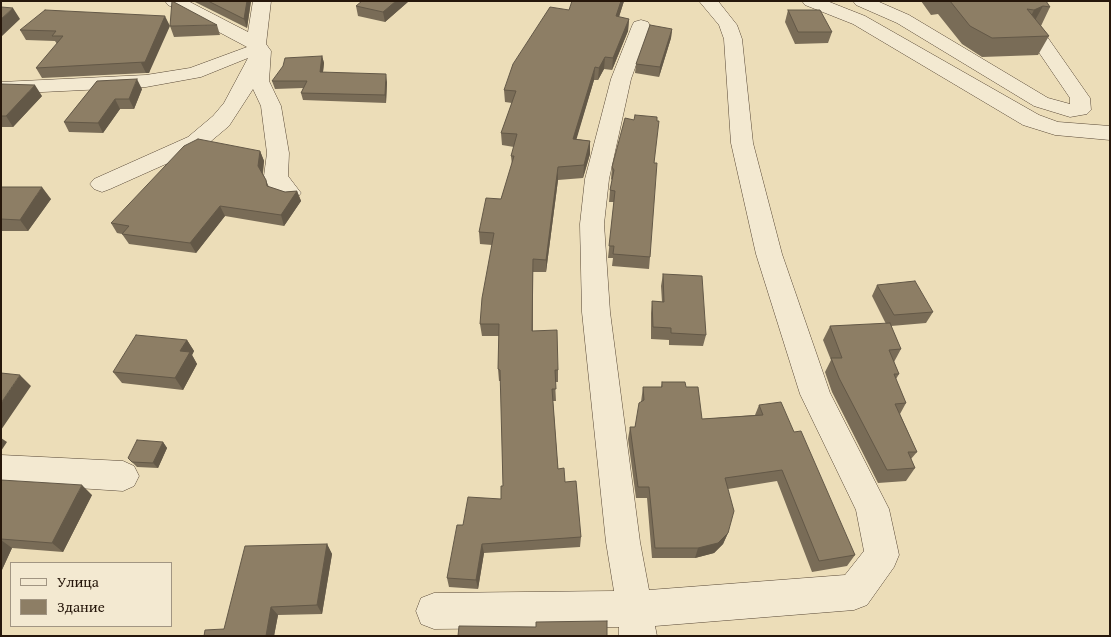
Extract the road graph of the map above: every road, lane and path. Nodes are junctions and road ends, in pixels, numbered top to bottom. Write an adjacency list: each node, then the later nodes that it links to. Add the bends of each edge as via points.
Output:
1 (174, 1): 9 (street)
2 (262, 1): 9 (street)
3 (708, 1): 19 (street, via 728,25 732,39 742,143 769,254 816,394 872,510 882,555 854,592 686,604)
4 (811, 1): 13 (street, via 859,20 1031,120 1055,128)
5 (862, 1): 6 (street)
6 (900, 10): 12 (street)
7 (641, 26): 19 (street, via 621,79 597,179 592,224 596,312 623,542)
8 (1034, 32): 12 (street, via 1080,98 1080,110 1070,111)
9 (259, 48): 11 (street, via 194,74 146,81); 14 (street, via 254,69 233,105 196,142); 15 (street, via 259,81 271,106 278,153 276,176)
10 (1012, 63): 12 (street, via 1029,79)
11 (1, 88)
12 (1029, 95)
13 (1110, 133)
14 (102, 184)
15 (288, 193)
16 (1, 469): 17 (street)
17 (123, 476)
18 (434, 611): 19 (street)
19 (641, 627)

